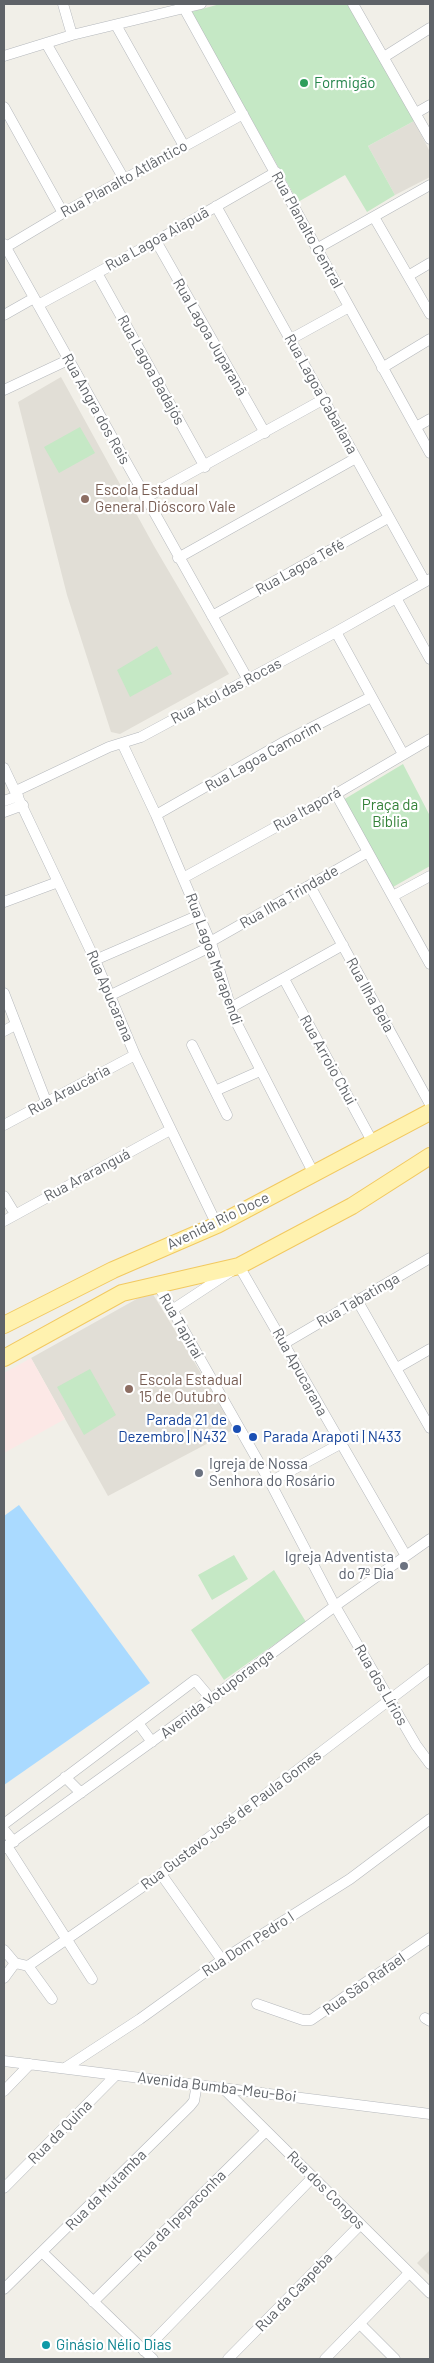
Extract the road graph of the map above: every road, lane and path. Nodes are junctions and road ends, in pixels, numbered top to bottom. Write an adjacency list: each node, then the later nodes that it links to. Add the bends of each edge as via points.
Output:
1 (63, 4): 7 (street)
2 (201, 4): 4 (street)
3 (353, 4): 10 (street)
4 (184, 8): 5 (street); 14 (street, Rua Planalto Central)
5 (116, 25): 7 (street); 16 (street)
6 (430, 28): 10 (street)
7 (72, 35): 8 (street)
8 (46, 43): 9 (street); 18 (street)
9 (4, 56)
10 (384, 56): 13 (street)
11 (430, 105): 13 (street)
12 (4, 107): 21 (street)
13 (416, 113): 15 (street)
14 (243, 114): 16 (street, Rua Planalto Atlântico); 17 (street, Rua Planalto Central)
15 (430, 139)
16 (184, 146): 18 (street, Rua Planalto Atlântico)
17 (276, 172): 20 (street, Rua Lagoa Aiapuã); 25 (street, Rua Planalto Central)
18 (124, 179): 21 (street, Rua Planalto Atlântico)
19 (430, 185): 22 (street)
20 (216, 206): 23 (street, Rua Lagoa Aiapuã); 33 (street, Rua Lagoa Cabaliana)
21 (63, 213): 24 (street, Rua Planalto Atlântico)
22 (374, 216): 25 (street); 28 (street)
23 (156, 241): 27 (street, Rua Lagoa Aiapuã); 41 (street, Rua Lagoa Juparanã)
24 (5, 246): 29 (street, Rua Angra dos Reis)
25 (318, 248): 30 (street, Rua Planalto Central)
26 (430, 263): 28 (street)
27 (96, 273): 29 (street, Rua Lagoa Aiapuã); 44 (street, Rua Lagoa Badajós)
28 (408, 276): 31 (street)
29 (36, 302): 32 (street, Rua Lagoa Aiapuã); 35 (street, Rua Angra dos Reis)
30 (349, 307): 33 (street); 36 (street, Rua Planalto Central)
31 (430, 314)
32 (4, 315)
33 (291, 339): 38 (street, Rua Lagoa Cabaliana)
34 (430, 340): 36 (street)
35 (68, 360): 37 (street); 45 (street, Rua Angra dos Reis)
36 (382, 368): 40 (street, Rua Planalto Central)
37 (4, 390)
38 (324, 399): 41 (street); 43 (street, Rua Lagoa Cabaliana)
39 (430, 419): 40 (street)
40 (416, 427): 42 (street, Rua Planalto Central)
41 (265, 433): 44 (street)
42 (430, 453)
43 (356, 458): 46 (street, Rua Lagoa Cabaliana); 47 (street)
44 (205, 466): 45 (street)
45 (145, 498): 47 (street, Rua Angra dos Reis)
46 (388, 518): 48 (street, Rua Lagoa Cabaliana); 50 (street, Rua Lagoa Tefé)
47 (178, 558): 50 (street, Rua Angra dos Reis)
48 (428, 580): 49 (street, Rua Atol das Rocas)
49 (396, 598): 51 (street, Rua Atol das Rocas); 52 (street)
50 (212, 616): 53 (street, Rua Angra dos Reis)
51 (336, 632): 53 (street, Rua Atol das Rocas); 54 (street)
52 (430, 659)
53 (247, 678): 56 (street, Rua Atol das Rocas, via 141,737)
54 (371, 697): 57 (street); 63 (street, Rua Lagoa Camorim)
55 (430, 738): 57 (street, Rua Itaporá)
56 (122, 743): 60 (street, Rua Atol das Rocas, via 55,771); 63 (street, Rua Lagoa Marapendi)
57 (403, 754): 59 (street, Rua Itaporá)
58 (4, 768): 60 (street, Rua Apucarana)
59 (336, 794): 64 (street); 66 (street, Rua Itaporá)
60 (19, 797): 61 (street); 62 (street); 67 (street, Rua Apucarana)
61 (4, 801)
62 (4, 812)
63 (156, 815): 66 (street, Rua Lagoa Marapendi)
64 (368, 852): 68 (street, Rua Ilha Trindade); 69 (street)
65 (430, 876): 69 (street)
66 (183, 878): 71 (street, Rua Lagoa Marapendi)
67 (58, 882): 70 (street); 75 (street, Rua Apucarana)
68 (310, 886): 72 (street, Rua Ilha Trindade); 73 (street, Rua Ilha Bela)
69 (393, 896): 74 (street)
70 (4, 902)
71 (199, 915): 72 (street, Rua Lagoa Marapendi); 75 (street)
72 (211, 944): 78 (street, Rua Ilha Trindade); 79 (street, Rua Lagoa Marapendi)
73 (343, 945): 76 (street); 87 (street, Rua Ilha Bela)
74 (429, 958)
75 (95, 960): 78 (street, Rua Apucarana)
76 (284, 979): 79 (street); 92 (street, Rua Arroio Chui)
77 (4, 994): 80 (street)
78 (111, 995): 83 (street, Rua Apucarana)
79 (232, 1008): 84 (street, Rua Lagoa Marapendi)
80 (15, 1025): 81 (street); 86 (street)
81 (4, 1031)
82 (192, 1045): 85 (street)
83 (135, 1054): 86 (street, Rua Araucária); 91 (street, Rua Apucarana)
84 (260, 1070): 85 (street); 94 (street, Rua Lagoa Marapendi)
85 (214, 1091): 89 (street)
86 (46, 1101): 90 (street, Rua Araucária)
87 (430, 1104)
88 (430, 1112): 92 (main road, Avenida Rio Doce)
89 (227, 1115)
90 (4, 1125)
91 (170, 1130): 96 (street, Rua Araranguá); 98 (street, Rua Apucarana)
92 (372, 1141): 94 (main road, Avenida Rio Doce)
93 (430, 1156): 100 (main road, via 352,1206)
94 (313, 1172): 98 (main road, Avenida Rio Doce)
95 (4, 1196): 96 (street)
96 (15, 1214): 97 (street, Rua Araranguá)
97 (4, 1221)
98 (217, 1225): 104 (main road, Avenida Rio Doce, via 113,1270)
99 (430, 1258): 102 (street, Rua Tabatinga)
100 (239, 1266): 101 (main road); 103 (street); 105 (street, Rua Apucarana)
101 (157, 1283): 103 (street, Rua Tapiraí); 107 (main road, via 122,1293)
102 (357, 1300): 105 (street, Rua Tabatinga); 108 (street)
103 (172, 1310): 111 (street, Rua Tapiraí)
104 (4, 1325)
105 (285, 1343): 110 (street, Rua Apucarana)
106 (430, 1349): 108 (street)
107 (4, 1358)
108 (397, 1368): 109 (street)
109 (430, 1428)
110 (340, 1444): 111 (street); 113 (street, Rua Apucarana)
111 (270, 1482): 114 (street, Rua Tapiraí)
112 (430, 1539): 113 (street, Avenida Votuporanga)
113 (406, 1556): 114 (street, Avenida Votuporanga)
114 (335, 1606): 116 (street, Avenida Votuporanga); 117 (street, Rua dos Lírios)
115 (428, 1672): 117 (street, Rua Gustavo José de Paula Gomes)
116 (211, 1698): 118 (street, Avenida Votuporanga, via 195,1680); 119 (street, Avenida Votuporanga)
117 (390, 1700): 120 (street, Rua dos Lírios); 127 (street, Rua Gustavo José de Paula Gomes)
118 (138, 1723): 119 (street); 121 (street, Avenida Votuporanga)
119 (152, 1742): 122 (street, Avenida Votuporanga)
120 (430, 1764)
121 (65, 1777): 122 (street); 124 (street, Avenida Votuporanga)
122 (81, 1793): 126 (street, Avenida Votuporanga)
123 (430, 1819): 131 (street, Rua Dom Pedro I, via 350,1879)
124 (4, 1824)
125 (4, 1830): 126 (street)
126 (8, 1846): 129 (street)
127 (161, 1874): 129 (street, Rua Gustavo José de Paula Gomes); 131 (street)
128 (430, 1938): 137 (street, Rua São Rafael, via 312,2020 295,2018)
129 (66, 1940): 133 (street, Rua Gustavo José de Paula Gomes); 135 (street)
130 (4, 1950): 132 (street)
131 (222, 1960): 140 (street, Rua Dom Pedro I)
132 (15, 1963): 133 (street); 134 (street)
133 (28, 1966): 136 (street)
134 (4, 1978)
135 (92, 1979)
136 (52, 1999)
137 (257, 2004)
138 (4, 2061): 139 (street, Avenida Bumba-Meu-Boi)
139 (30, 2064): 140 (street, Avenida Bumba-Meu-Boi); 144 (street)
140 (65, 2068): 141 (street, Avenida Bumba-Meu-Boi)
141 (116, 2075): 142 (street, Avenida Bumba-Meu-Boi); 148 (street, Rua da Quina)
142 (197, 2084): 143 (street, Avenida Bumba-Meu-Boi); 150 (street, Rua da Mutamba, via 190,2106)
143 (222, 2087): 145 (street, Avenida Bumba-Meu-Boi); 146 (street, Rua dos Congos)
144 (4, 2091)
145 (430, 2114)
146 (266, 2131): 147 (street, Rua dos Congos); 154 (street, Rua da Ipepaconha)
147 (313, 2177): 149 (street, Rua dos Congos); 156 (street)
148 (4, 2188)
149 (360, 2225): 151 (street, Rua dos Congos); 158 (street, Rua da Caapeba)
150 (42, 2252): 152 (street, Rua da Mutamba); 154 (street)
151 (409, 2273): 153 (street, Rua dos Congos); 155 (street)
152 (4, 2289)
153 (430, 2293)
154 (93, 2302): 156 (street)
155 (360, 2324): 159 (street); 160 (street)
156 (144, 2351): 157 (street)
157 (153, 2359)
158 (228, 2359)
159 (325, 2359)
160 (395, 2359)

